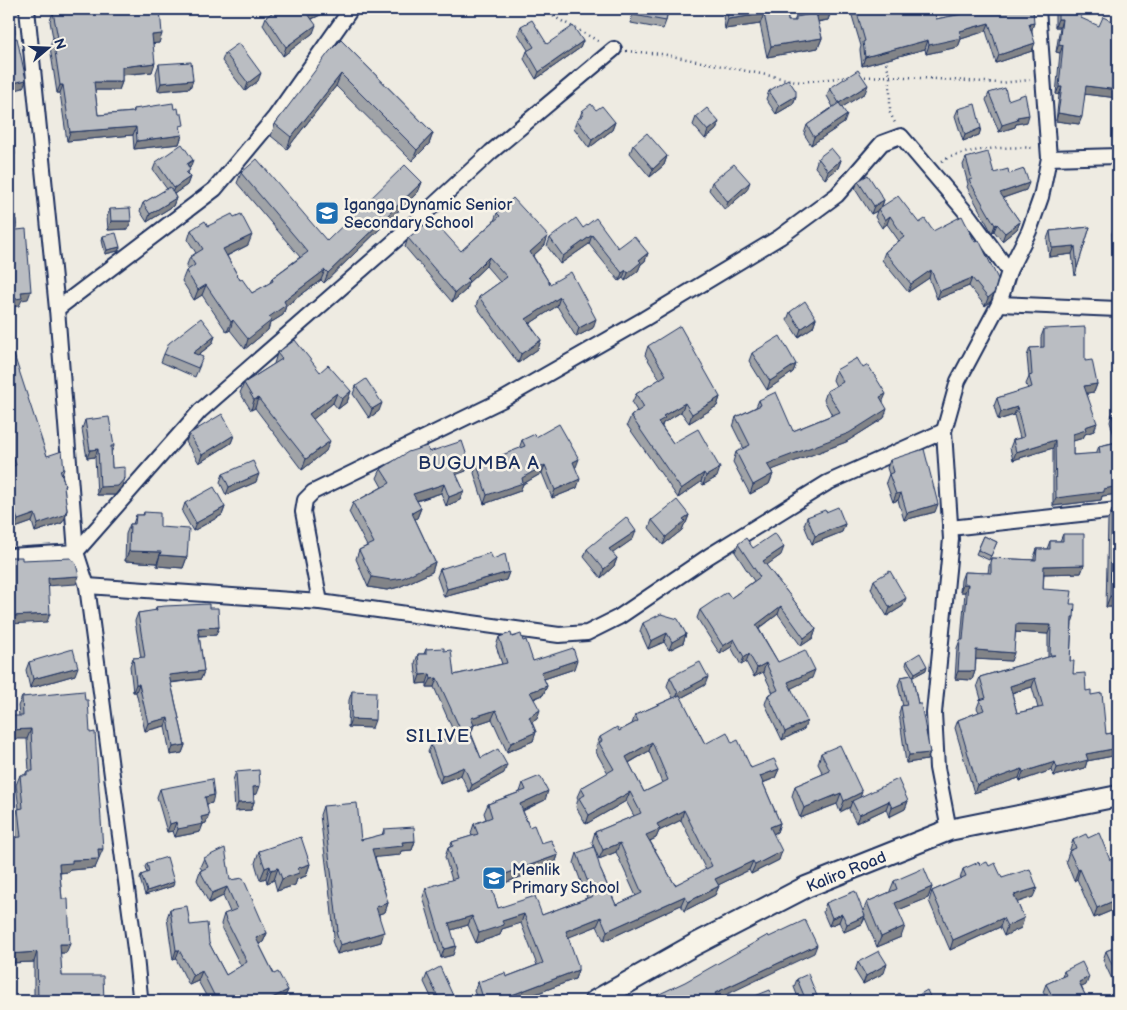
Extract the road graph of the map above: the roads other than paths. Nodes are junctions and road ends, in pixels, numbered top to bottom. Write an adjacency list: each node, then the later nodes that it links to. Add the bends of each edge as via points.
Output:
1 (27, 9): 9 (street)
2 (351, 9): 9 (street, via 275,117 215,189)
3 (1038, 9): 5 (street)
4 (614, 50): 14 (street, via 491,152 200,411)
5 (1048, 153): 6 (street); 7 (street, via 1041,197)
6 (1118, 156)
7 (1009, 271): 8 (street); 17 (street, via 969,216 901,136 882,143 837,195 772,242 502,400 313,492 305,500 302,512)
8 (999, 304): 10 (street); 11 (street, via 958,381)
9 (57, 309): 14 (street)
10 (1118, 309)
11 (944, 430): 13 (street); 17 (street, via 827,483 709,556 619,617 587,633 559,635)
12 (1118, 510): 13 (street)
13 (950, 528): 19 (street, via 934,713 937,768)
14 (76, 552): 15 (street); 16 (street)
15 (9, 556)
16 (87, 586): 17 (street); 20 (street, via 136,957)
17 (320, 602)
18 (1118, 796): 19 (main road, Kaliro Road)
19 (949, 830): 21 (main road, Kaliro Road, via 806,887)
20 (138, 1001)
21 (595, 1001)

